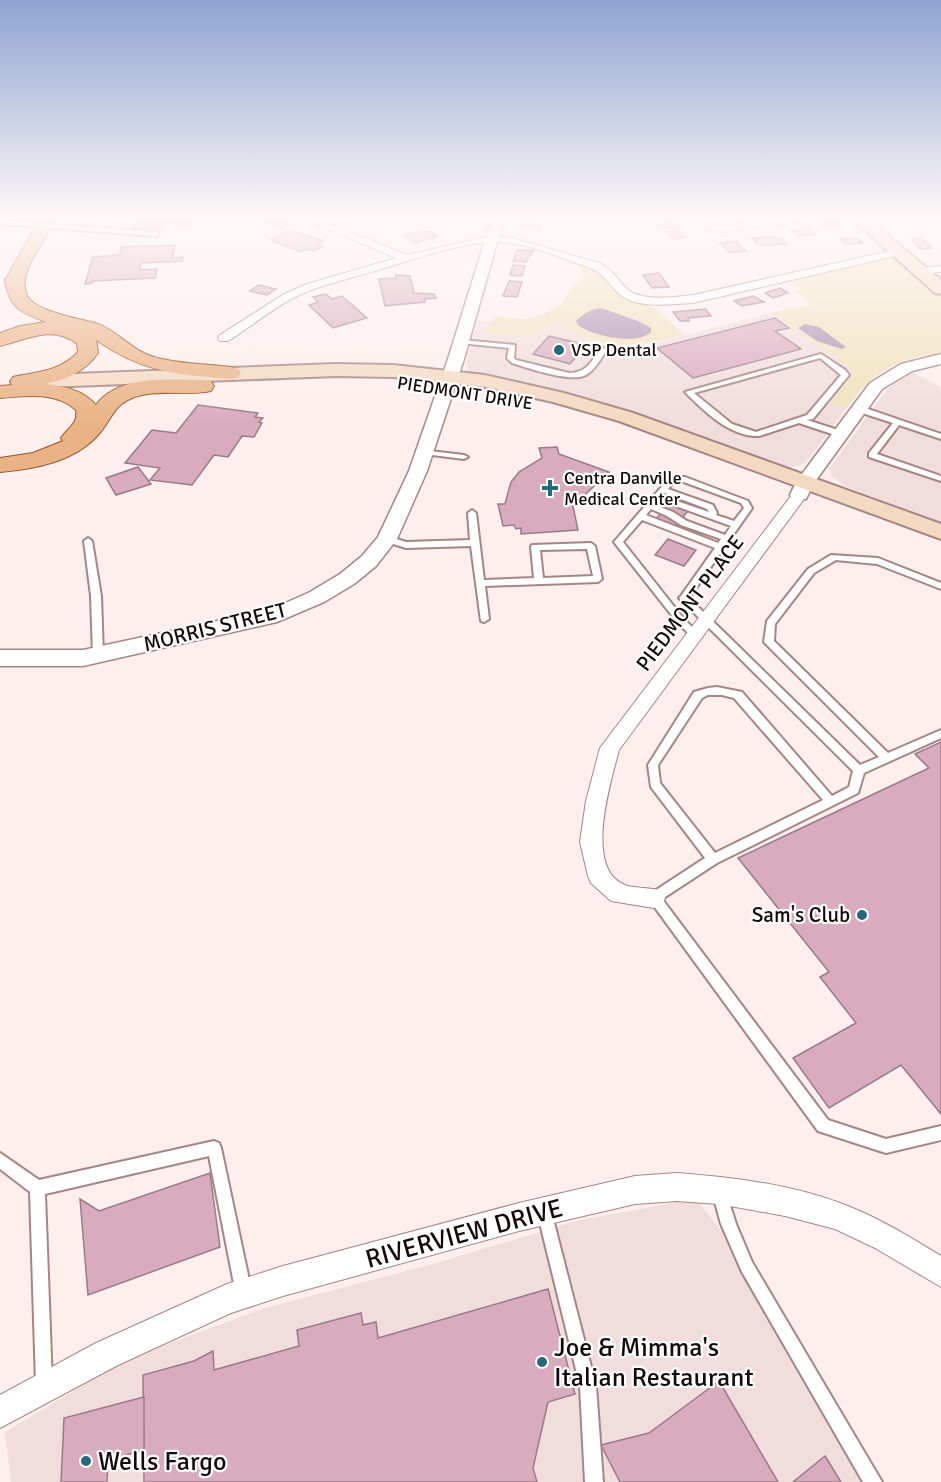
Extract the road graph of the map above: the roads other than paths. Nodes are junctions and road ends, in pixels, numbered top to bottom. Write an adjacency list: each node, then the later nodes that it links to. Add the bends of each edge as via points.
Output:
1 (15, 287): 11 (main road, via 17,297 28,308 91,328 143,360)
2 (308, 287): 6 (street)
3 (477, 287): 8 (street, MORRIS STREET)
4 (620, 287): 5 (street, via 640,300 664,302)
5 (745, 287)
6 (224, 338)
7 (0, 340): 13 (main road, via 25,332 57,329 84,338 89,348 84,359 69,369)
8 (462, 342): 9 (lane, via 513,346 510,358 514,362 573,376 585,373); 12 (street, MORRIS STREET)
9 (604, 349)
10 (941, 359): 15 (street, PIEDMONT PLACE, via 918,363 890,375)
11 (228, 378): 12 (main road, PIEDMONT DRIVE); 13 (main road, PIEDMONT DRIVE); 14 (main road, PIEDMONT DRIVE); 22 (main road, via 126,393 105,407 88,433 71,446 46,456)
12 (448, 382): 20 (street, MORRIS STREET); 24 (main road, PIEDMONT DRIVE, via 604,423)
13 (4, 386): 14 (main road, PIEDMONT DRIVE)
14 (46, 389): 22 (main road, via 85,405 89,414 84,427 70,439 46,450)
15 (859, 409): 17 (lane); 18 (street, PIEDMONT PLACE)
16 (801, 421): 16 (lane, via 812,415 845,375 821,356 689,392 729,426 747,433); 18 (lane)
17 (898, 422): 19 (lane); 23 (lane, via 872,455)
18 (841, 434): 24 (street, PIEDMONT PLACE)
19 (941, 437)
20 (424, 452): 21 (lane); 31 (street, MORRIS STREET)
21 (464, 457)
22 (2, 462)
23 (941, 479)
24 (802, 489): 29 (main road, PIEDMONT DRIVE); 34 (main road, PIEDMONT DRIVE); 39 (street, PIEDMONT PLACE)
25 (660, 494): 26 (lane); 30 (lane); 30 (lane, via 713,513); 30 (lane, via 673,479 682,479 744,501 748,508)
26 (650, 506): 28 (lane); 30 (lane, via 684,523)
27 (472, 513): 33 (lane)
28 (641, 515): 30 (lane); 39 (lane, via 618,542 680,620)
29 (941, 532)
30 (729, 534): 39 (lane, via 684,598)
31 (387, 539): 33 (lane, via 406,545); 40 (street, MORRIS STREET, via 347,579 277,615)
32 (88, 541): 40 (lane, via 96,596)
33 (475, 543): 36 (lane)
34 (941, 548)
35 (539, 582): 35 (lane, via 598,579 591,546 535,547); 36 (lane)
36 (480, 584): 38 (lane)
37 (941, 586): 43 (lane, via 878,561 834,557 811,571 770,623 769,642)
38 (484, 619)
39 (700, 627): 44 (lane); 47 (street, PIEDMONT PLACE, via 610,748 596,801 591,842 599,876 619,894)
40 (98, 655): 41 (street, MORRIS STREET)
41 (0, 658)
42 (941, 734): 43 (lane)
43 (886, 758): 44 (lane)
44 (859, 770): 45 (lane, via 854,790)
45 (830, 801): 46 (lane); 46 (lane, via 738,695 721,689 707,690 698,695 653,765 655,784)
46 (713, 859): 47 (lane)
47 (654, 898): 48 (lane, via 823,1126 886,1146)
48 (941, 1133)
49 (0, 1160): 50 (lane)
50 (37, 1188): 54 (lane, via 214,1148); 55 (lane)
51 (719, 1190): 52 (street, RIVERVIEW DRIVE, via 635,1190); 53 (street, RIVERVIEW DRIVE, via 838,1216 885,1238); 58 (lane, via 747,1267)
52 (544, 1211): 54 (street, RIVERVIEW DRIVE); 57 (lane, via 588,1386)
53 (941, 1274)
54 (244, 1294): 55 (street, RIVERVIEW DRIVE, via 107,1354)
55 (44, 1388): 56 (street, RIVERVIEW DRIVE)
56 (0, 1412)
57 (594, 1482)
58 (873, 1482)

